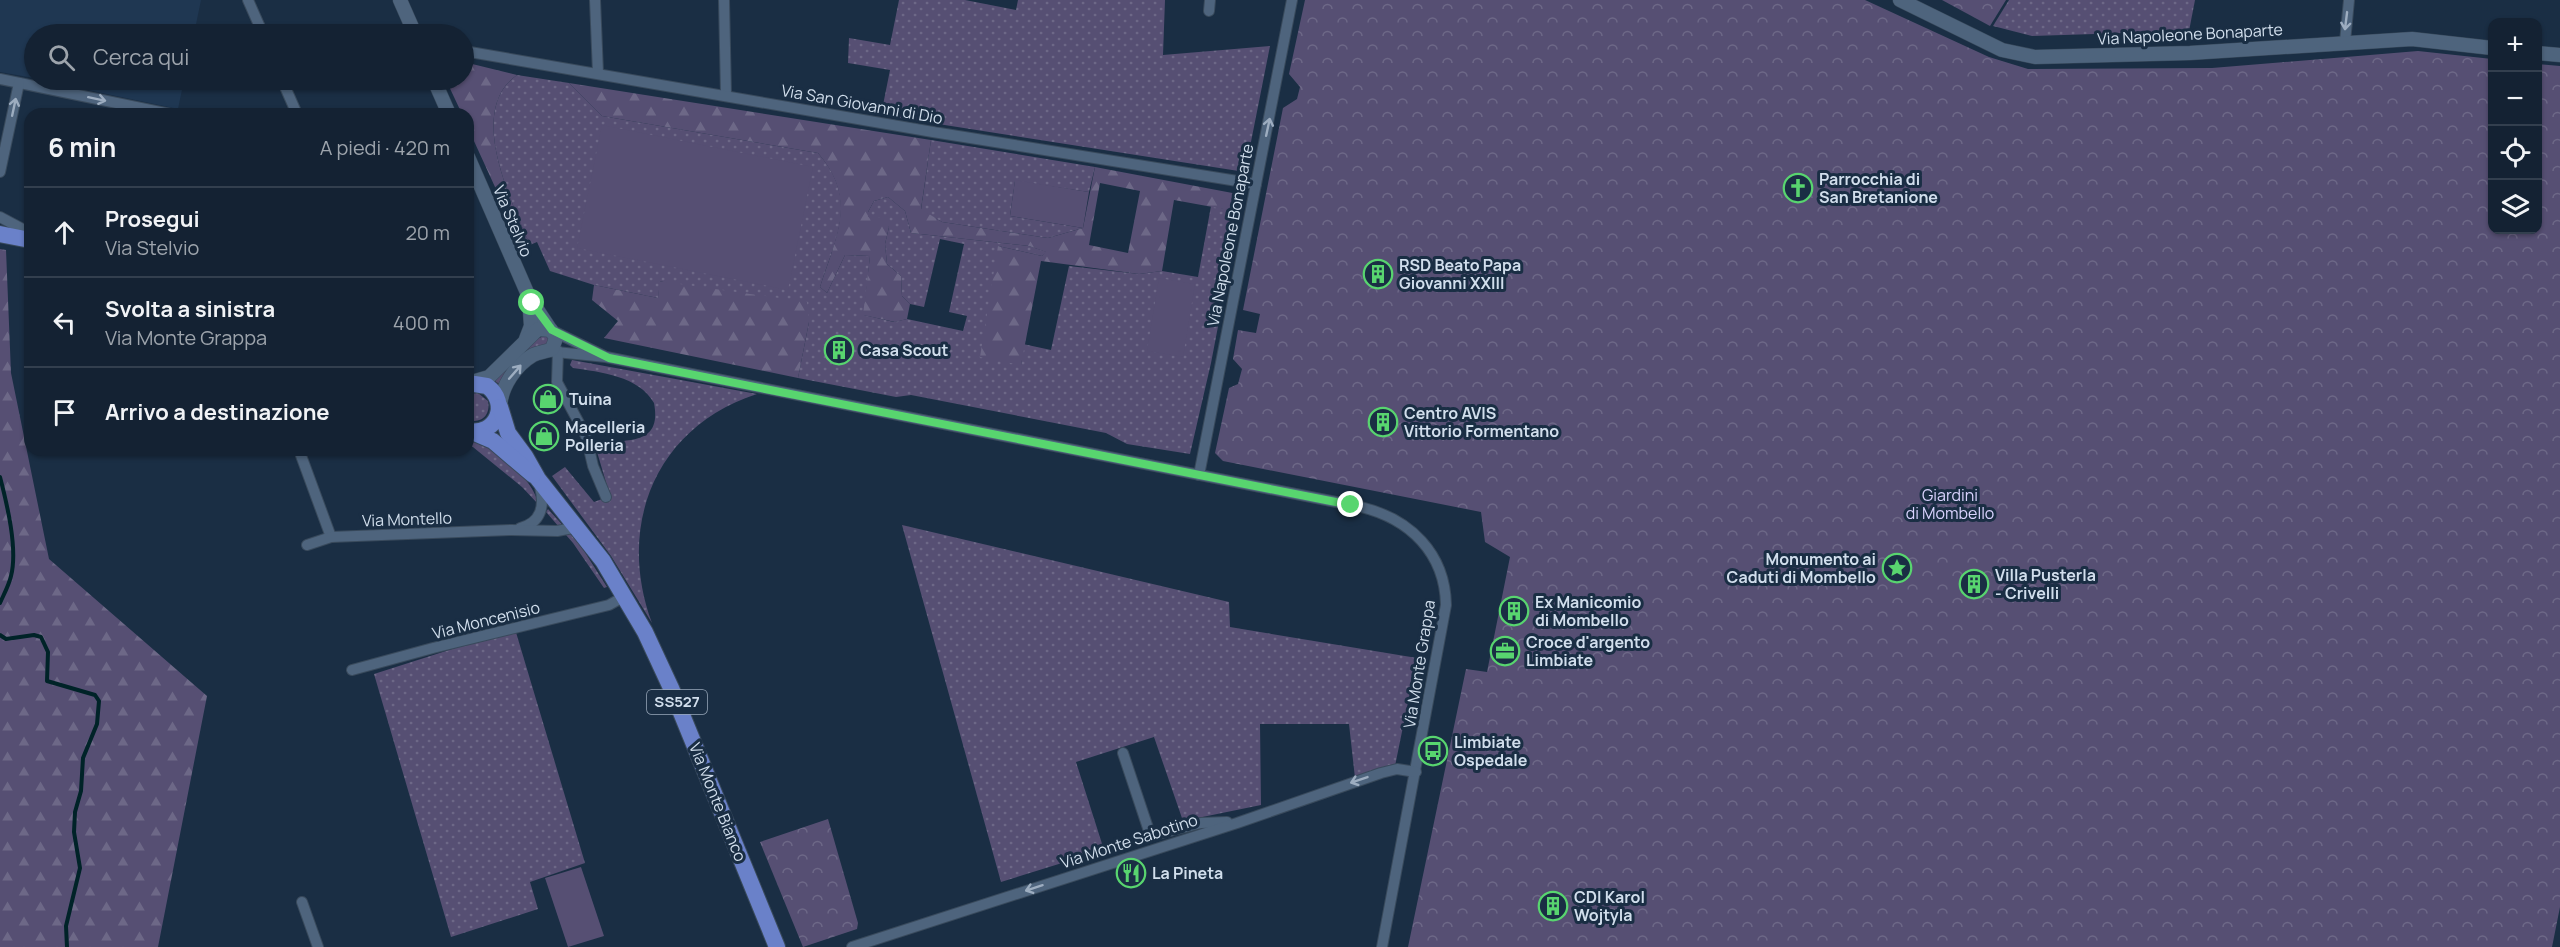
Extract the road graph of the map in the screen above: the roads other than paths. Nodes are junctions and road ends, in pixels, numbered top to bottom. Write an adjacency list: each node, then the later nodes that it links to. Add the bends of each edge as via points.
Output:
1 (248, 0): 8 (street)
2 (400, 0): 9 (street)
3 (596, 0): 15 (street)
4 (724, 0): 22 (street)
5 (1292, 0): 28 (street, Via Napoleone Bonaparte, one-way to 5)
6 (1900, 0): 10 (street, Via Napoleone Bonaparte, via 2002,50 2035,57 2190,53)
7 (2349, 0): 10 (street, one-way to 10)
8 (259, 24)
9 (411, 24)
10 (2345, 42): 11 (street, Via Napoleone Bonaparte, via 2412,39)
11 (2488, 47)
12 (474, 53): 15 (street, Via San Giovanni di Dio)
13 (2542, 53): 14 (street)
14 (2560, 55)
15 (598, 73): 22 (street, Via San Giovanni di Dio)
16 (0, 79): 17 (street)
17 (19, 82): 18 (street, one-way to 18); 27 (street, one-way to 17)
18 (24, 83)
19 (57, 90): 23 (street, one-way to 23)
20 (286, 90): 24 (street)
21 (438, 90): 25 (street)
22 (726, 95): 28 (street, Via San Giovanni di Dio)
23 (142, 108)
24 (294, 108)
25 (446, 108)
26 (474, 171): 33 (street, Via Stelvio)
27 (0, 172)
28 (1256, 184): 44 (street, Via Napoleone Bonaparte)
29 (0, 217): 30 (street)
30 (24, 230)
31 (0, 234): 32 (main road)
32 (24, 239)
33 (529, 297): 34 (street, Via Stelvio); 35 (street, Via Stelvio, via 531,327)
34 (552, 330): 35 (street, via 538,329); 36 (street, via 556,338); 37 (street, Via Monte Grappa)
35 (521, 345): 38 (street, via 489,377)
36 (552, 351): 37 (street, Via Monte Grappa); 40 (street, one-way to 36, via 504,388 513,374 531,356); 46 (street, via 557,382 586,436)
37 (609, 358): 44 (street, Via Monte Grappa)
38 (474, 382)
39 (474, 384): 40 (main road, via 491,389)
40 (500, 406): 41 (main road, via 492,425); 45 (main road, Via Monte Bianco, via 506,431)
41 (474, 432)
42 (474, 434): 45 (main road, Via Monte Bianco, via 493,441)
43 (300, 456): 49 (street)
44 (1198, 475): 54 (street, Via Monte Grappa, via 1372,510 1402,522 1425,544 1441,573 1446,605)
45 (538, 479): 47 (main road, Via Monte Bianco / SS527); 48 (street, Via Montello, via 544,502 540,513 526,526)
46 (606, 497)
47 (578, 527): 48 (street, Via Montello, via 557,531); 51 (main road, Via Monte Bianco / SS527)
48 (511, 530): 49 (street, Via Montello)
49 (331, 537): 50 (street, Via Montello)
50 (306, 545)
51 (625, 596): 52 (street, Via Moncenisio, via 609,605); 58 (main road, Via Monte Bianco / SS527, via 667,679)
52 (352, 670)
53 (1123, 753): 55 (street, via 1150,834 1201,823)
54 (1416, 772): 55 (street, Via Monte Sabotino, one-way to 55, via 1397,769 1381,773); 60 (street, Via Monte Grappa)
55 (1237, 823): 59 (street, Via Monte Sabotino, one-way to 59)
56 (302, 902): 57 (street)
57 (318, 947)
58 (777, 947)
59 (852, 947)
60 (1382, 947)

